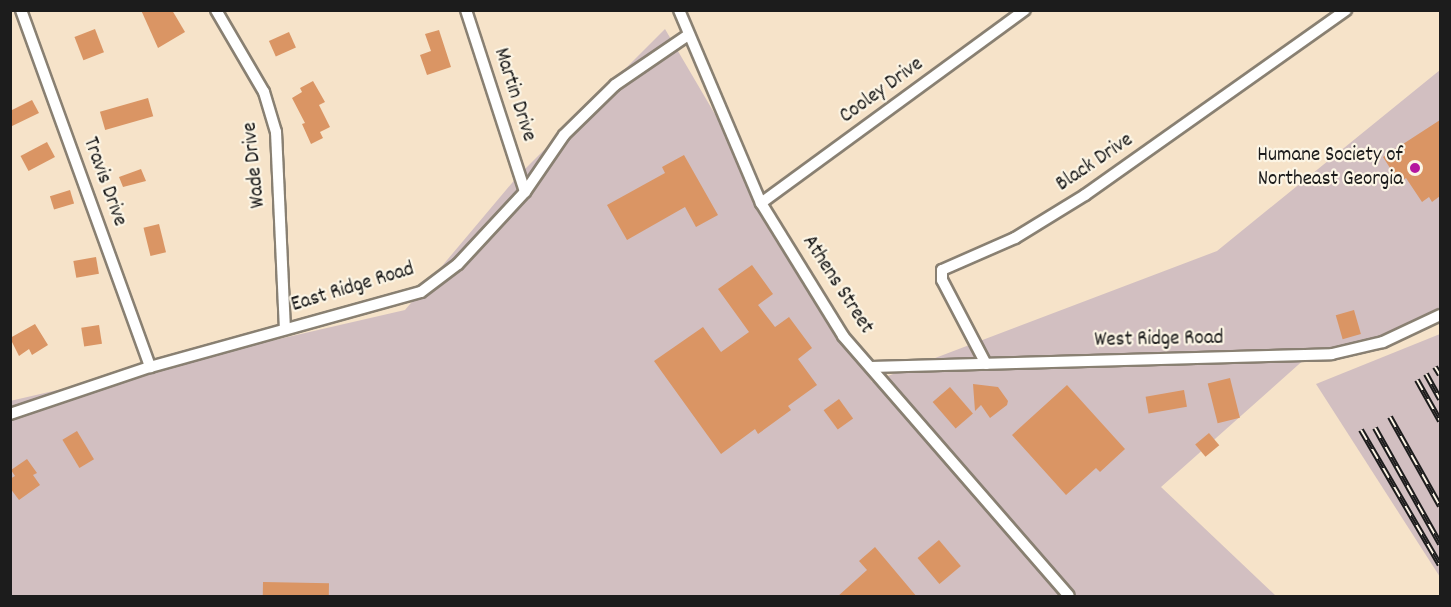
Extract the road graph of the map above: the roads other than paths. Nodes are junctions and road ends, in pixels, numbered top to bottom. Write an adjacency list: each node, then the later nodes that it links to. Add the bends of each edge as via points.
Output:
1 (21, 10): 13 (street, Travis Drive)
2 (216, 10): 11 (street, Wade Drive, via 264,92 276,132)
3 (466, 10): 8 (street, Martin Drive)
4 (679, 10): 7 (street, Athens Street)
5 (1025, 10): 9 (street, Cooley Drive)
6 (1346, 10): 12 (street, Black Drive, via 1084,195 1015,238 942,270 942,280)
7 (688, 35): 8 (street, East Ridge Road, via 615,85 564,135); 9 (street, Athens Street)
8 (525, 192): 11 (street, East Ridge Road, via 458,264 421,292)
9 (761, 203): 14 (street, Athens Street, via 843,336)
10 (1440, 315): 12 (street, West Ridge Road, via 1383,342 1332,354)
11 (285, 329): 13 (street, East Ridge Road)
12 (986, 364): 14 (street, West Ridge Road)
13 (150, 367): 15 (street, East Ridge Road)
14 (871, 367): 16 (street, Athens Street)
15 (10, 414)
16 (1069, 597)

